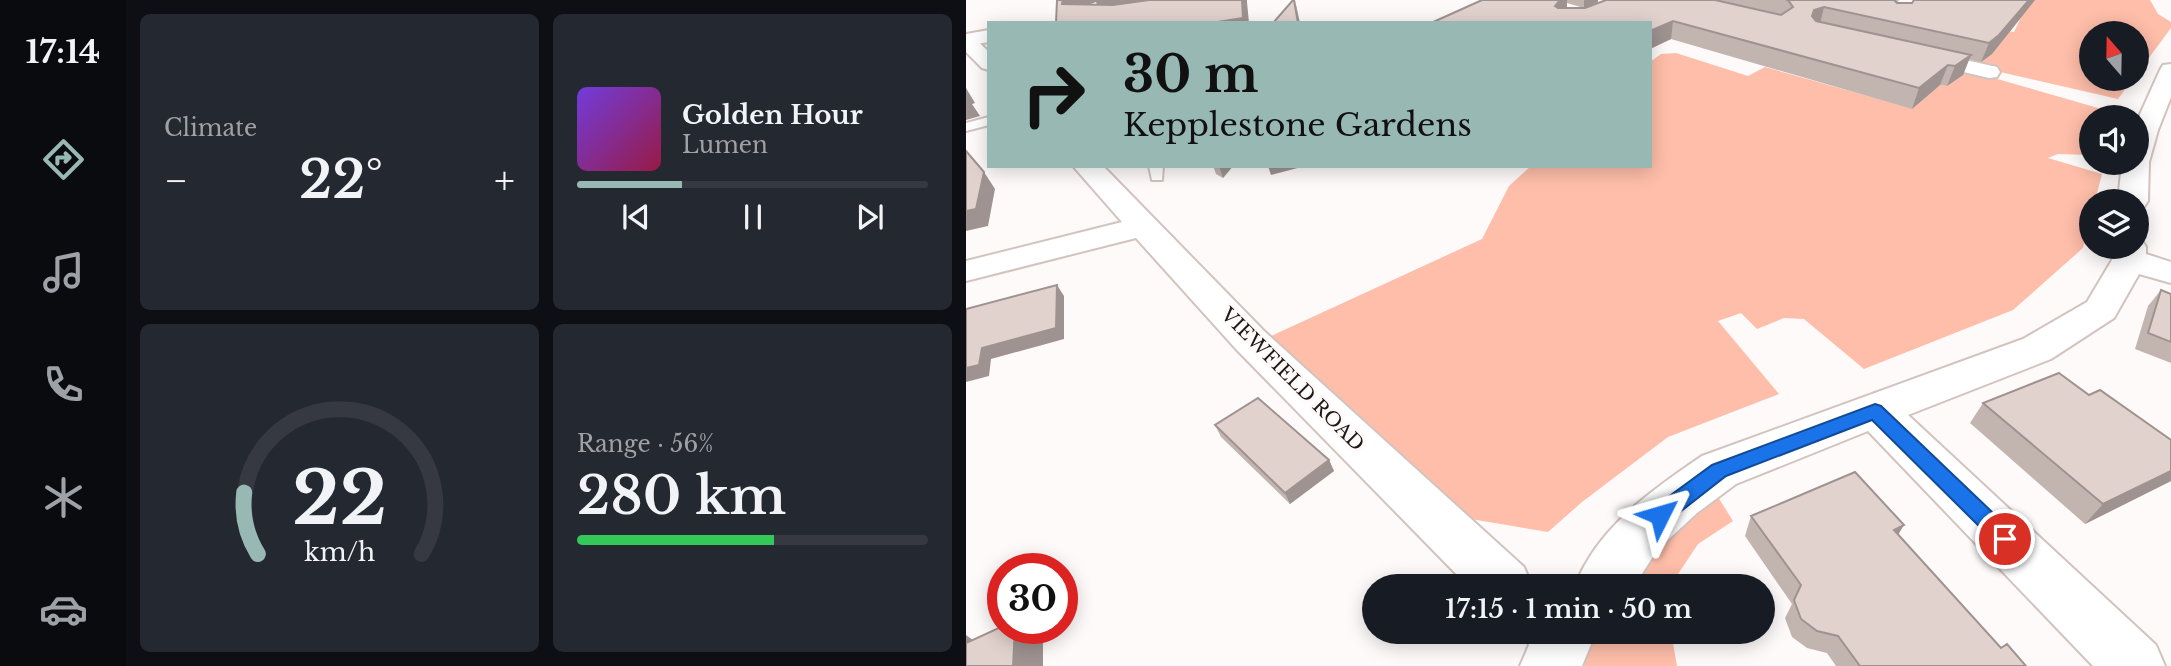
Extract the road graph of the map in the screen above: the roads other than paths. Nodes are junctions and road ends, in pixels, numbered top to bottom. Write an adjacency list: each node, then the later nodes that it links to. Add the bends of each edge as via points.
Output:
1 (987, 36): 2 (street)
2 (966, 40): 4 (street)
3 (1897, 51): 6 (street)
4 (987, 62)
5 (2171, 71): 7 (street)
6 (1989, 72)
7 (2163, 109): 10 (street)
8 (987, 122): 9 (lane)
9 (966, 127)
10 (2149, 136)
11 (1089, 168): 12 (street, VIEWFIELD ROAD)
12 (1144, 226): 15 (street); 18 (street, VIEWFIELD ROAD, via 1250,340)
13 (2126, 259): 17 (street, via 2101,310 2036,349)
14 (2141, 259): 16 (street)
15 (966, 271)
16 (2171, 274)
17 (1875, 411): 19 (street, via 1719,470 1640,533); 20 (street)
18 (1493, 574)
19 (1611, 574)
20 (2135, 666)

